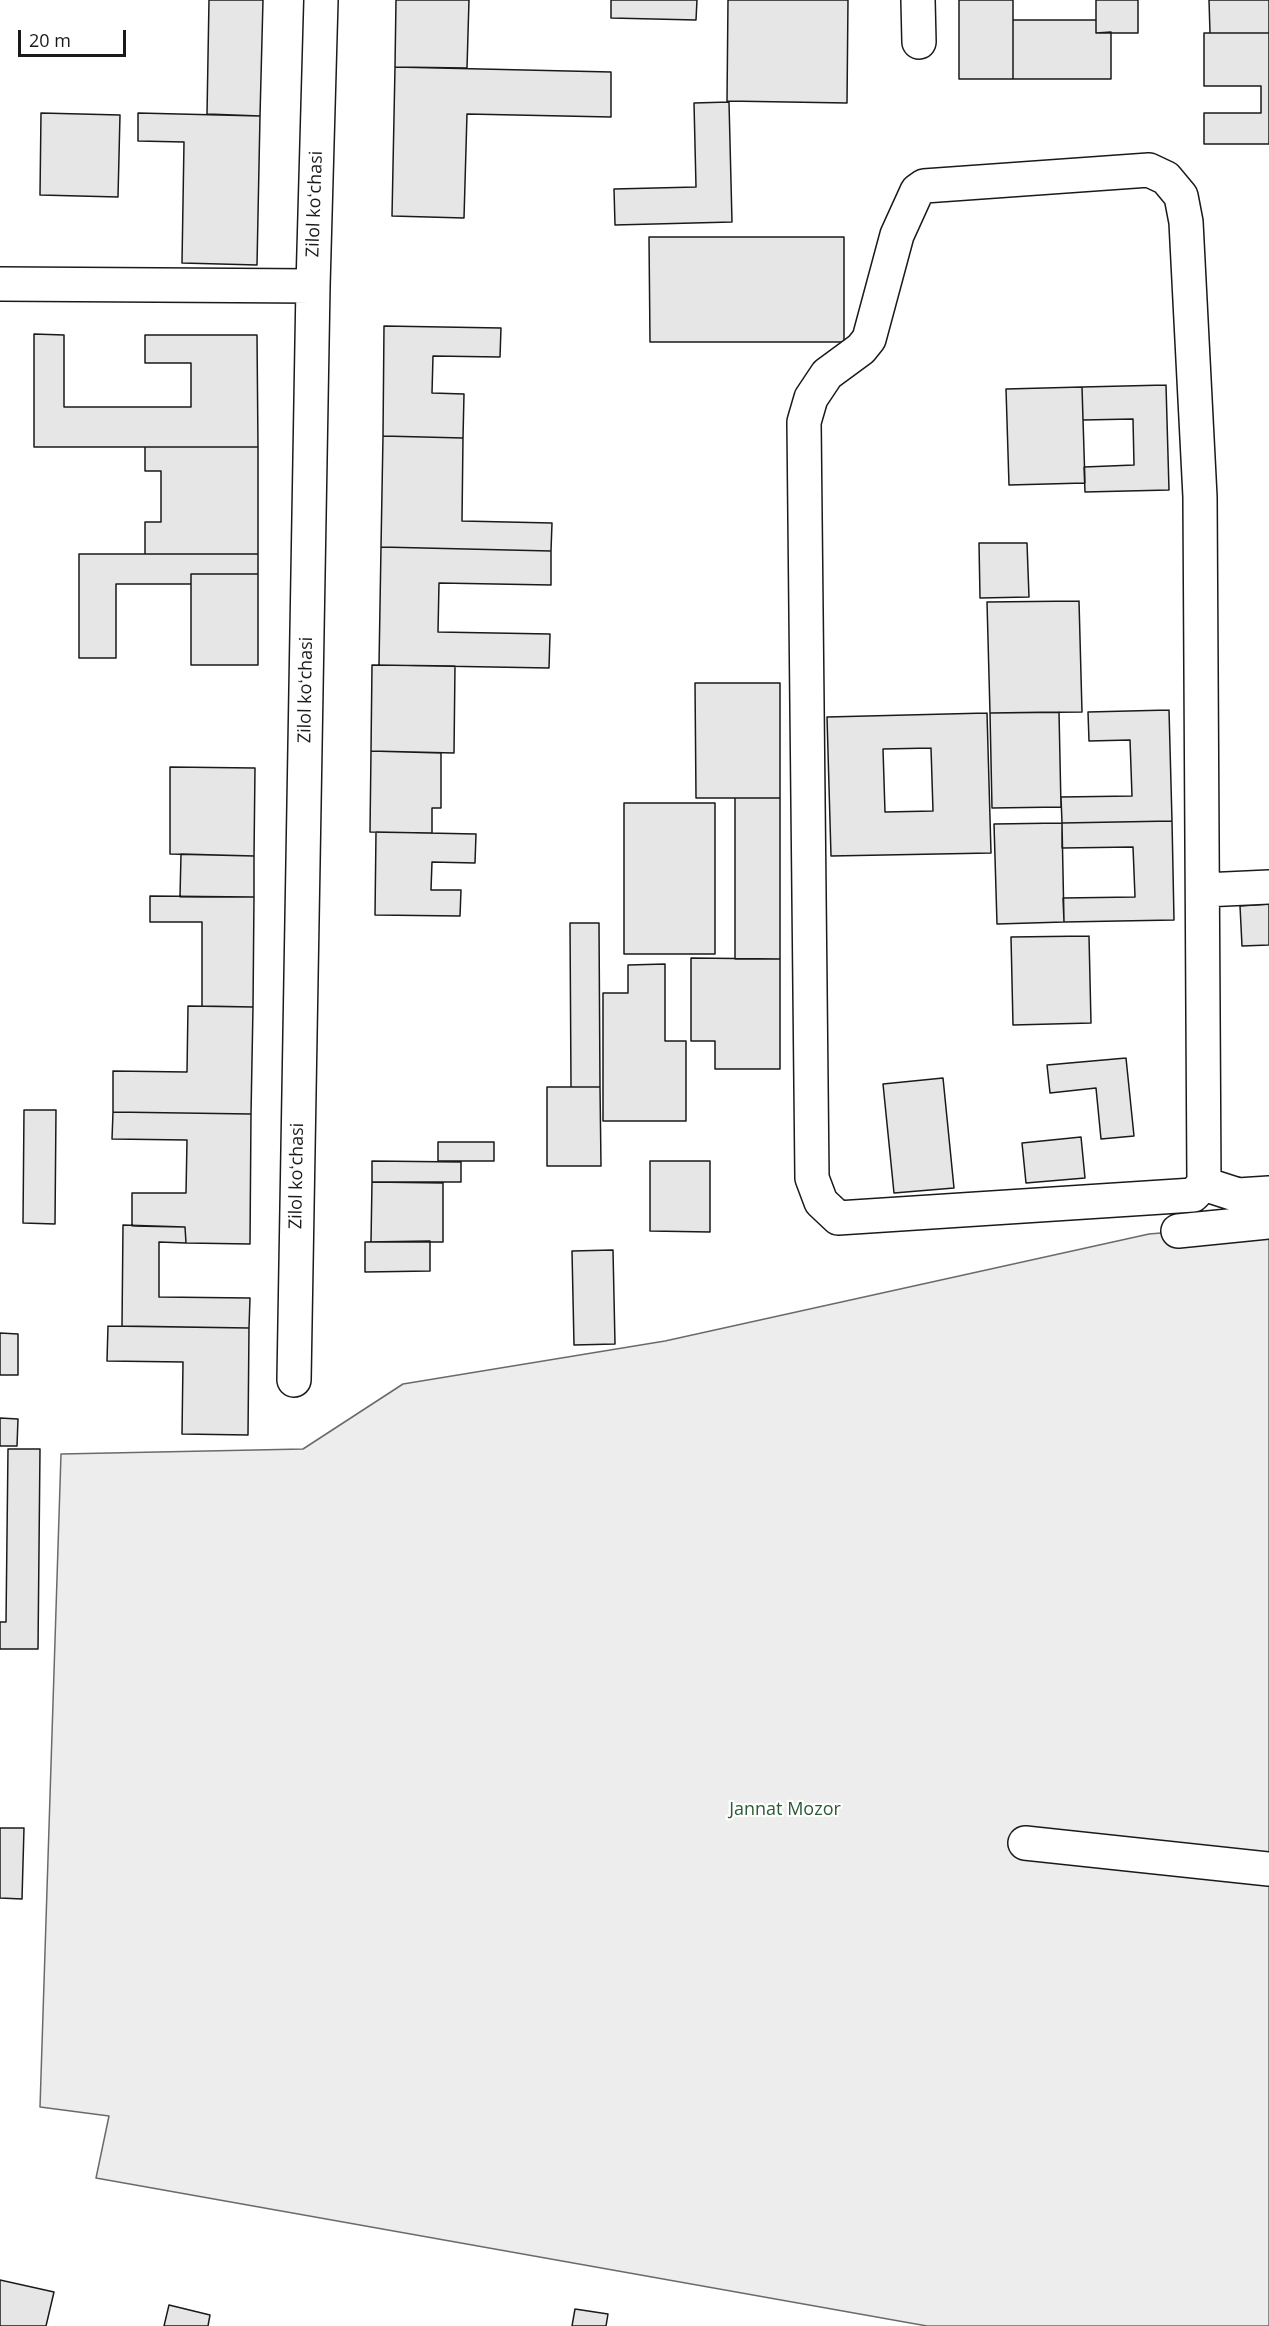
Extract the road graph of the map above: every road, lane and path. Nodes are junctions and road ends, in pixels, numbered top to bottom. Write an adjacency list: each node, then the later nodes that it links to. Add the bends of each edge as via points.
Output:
1 (321, 0): 5 (street, Zilol koʻchasi)
2 (918, 0): 3 (street)
3 (919, 42)
4 (0, 284): 5 (street)
5 (313, 286): 12 (street, Zilol koʻchasi)
6 (1269, 887): 7 (street)
7 (1204, 890): 8 (street); 8 (street, via 1200,497 1186,222 1180,196 1166,178 1149,170 924,186 917,191 897,235 869,339 827,374 811,398 804,422 812,1178 821,1202 838,1218 1193,1194)
8 (1204, 1184): 9 (street, via 1238,1195)
9 (1269, 1193)
10 (1269, 1222): 11 (street)
11 (1178, 1231)
12 (294, 1380)
13 (1025, 1843): 14 (street)
14 (1269, 1869)

